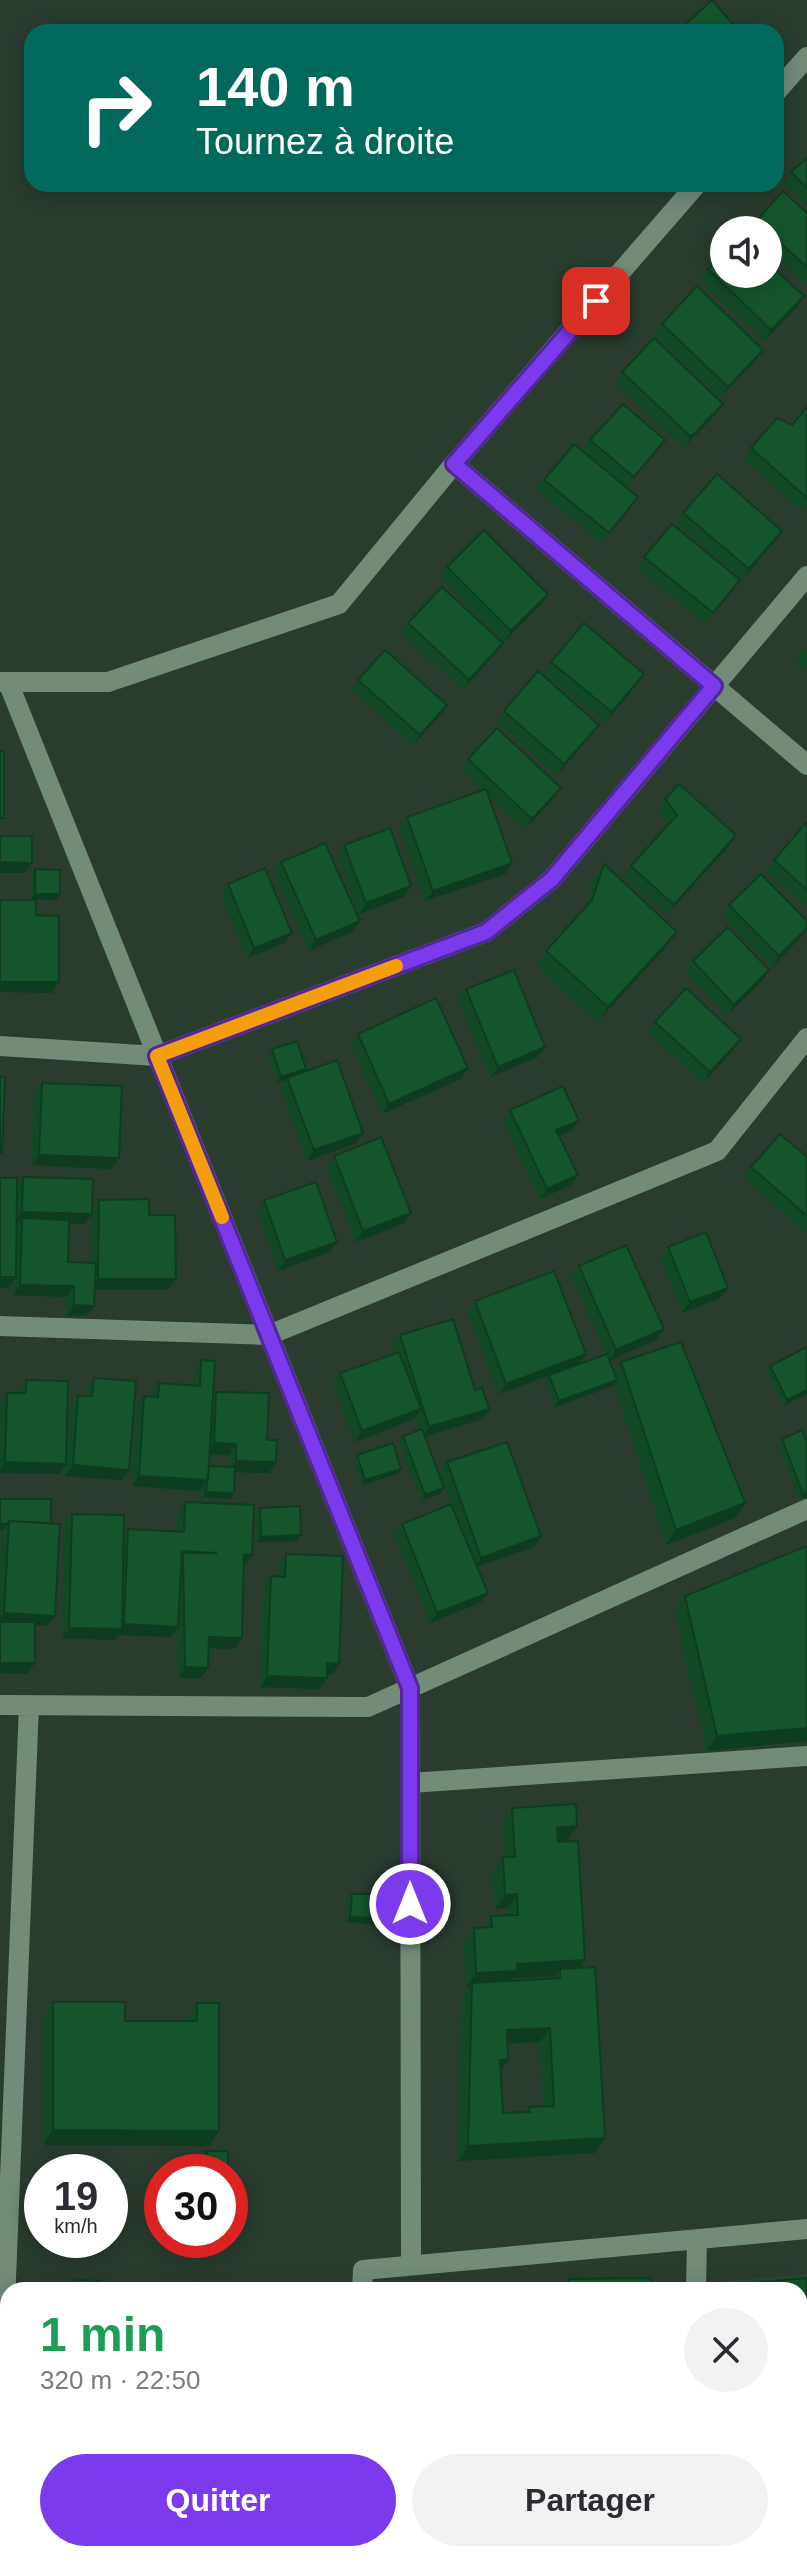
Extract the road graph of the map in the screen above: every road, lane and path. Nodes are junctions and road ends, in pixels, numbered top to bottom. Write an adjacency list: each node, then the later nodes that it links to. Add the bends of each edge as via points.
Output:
1 (807, 57): 2 (street)
2 (784, 83)
3 (690, 192): 4 (street)
4 (454, 464): 6 (street, via 339,604 108,682); 7 (street)
5 (807, 576): 7 (street)
6 (4, 682): 11 (street)
7 (714, 686): 8 (street); 11 (street, via 552,879 486,932)
8 (807, 765)
9 (807, 1038): 13 (street, via 717,1151)
10 (0, 1046): 11 (street)
11 (157, 1056): 13 (street)
12 (0, 1326): 13 (street)
13 (269, 1335): 15 (street)
14 (807, 1509): 15 (street)
15 (410, 1688): 17 (street, via 368,1707); 19 (street)
16 (0, 1705): 17 (street)
17 (29, 1705): 23 (street)
18 (807, 1756): 19 (street)
19 (410, 1783): 22 (street)
20 (807, 2229): 21 (street)
21 (697, 2239): 22 (street); 25 (street)
22 (411, 2265): 24 (street, via 363,2270)
23 (6, 2282)
24 (362, 2282)
25 (696, 2282)

